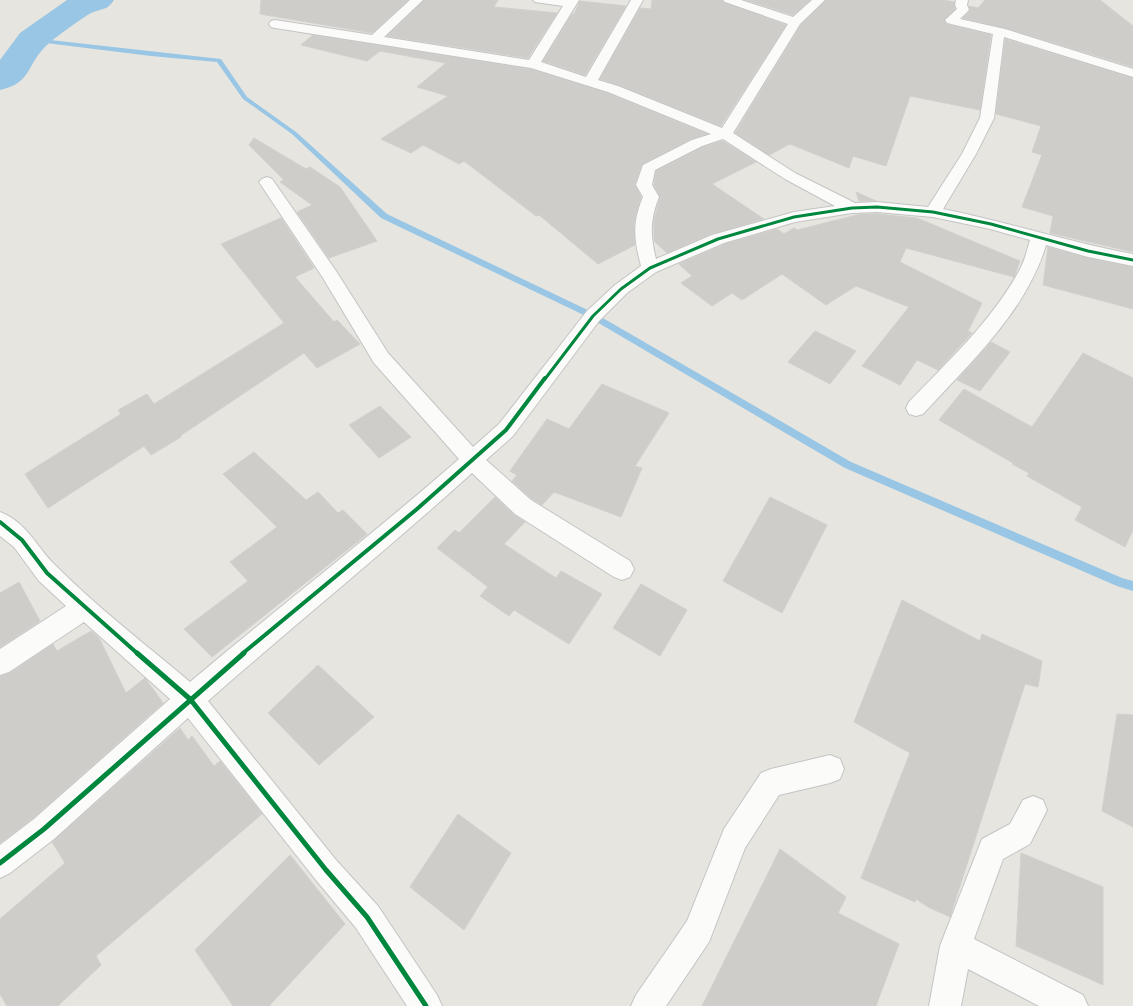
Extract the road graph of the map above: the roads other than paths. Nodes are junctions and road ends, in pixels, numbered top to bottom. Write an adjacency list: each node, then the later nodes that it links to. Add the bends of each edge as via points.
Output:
1 (417, 0): 11 (street)
2 (539, 0): 7 (street)
3 (637, 0): 14 (street)
4 (729, 0): 8 (street)
5 (819, 0): 8 (street)
6 (962, 0): 10 (street, via 963,10 951,20)
7 (573, 1): 12 (street)
8 (795, 22): 15 (street)
9 (275, 24): 11 (street)
10 (1001, 32): 13 (street); 18 (street, via 998,35 987,118 969,154)
11 (375, 39): 12 (street)
12 (533, 64): 14 (street)
13 (1133, 74)
14 (590, 82): 15 (street)
15 (725, 134): 17 (street, via 790,176); 21 (street, via 697,143 648,168 644,185 651,197 642,222 642,238)
16 (267, 182): 23 (street, via 330,275 381,358)
17 (852, 208): 18 (street, via 877,207); 21 (street, via 794,217 718,239)
18 (933, 212): 19 (street)
19 (1040, 237): 20 (street, via 1088,251); 22 (street, via 1030,268 1016,291 978,342)
20 (1133, 260)
21 (650, 268): 23 (street, via 621,289 593,316 506,430)
22 (916, 408)
23 (472, 460): 25 (street, via 523,507); 28 (street)
24 (0, 522): 26 (street, via 22,540 47,573)
25 (622, 569)
26 (85, 608): 27 (street); 28 (street)
27 (0, 663)
28 (190, 699): 31 (street, via 44,829); 33 (street, via 326,870 367,917)
29 (830, 769): 34 (street, via 770,783 734,838 698,931)
30 (1033, 810): 32 (street, via 1020,834 992,850)
31 (0, 863)
32 (956, 946): 35 (street); 36 (street)
33 (426, 1006)
34 (648, 1006)
35 (945, 1006)
36 (1072, 1006)

